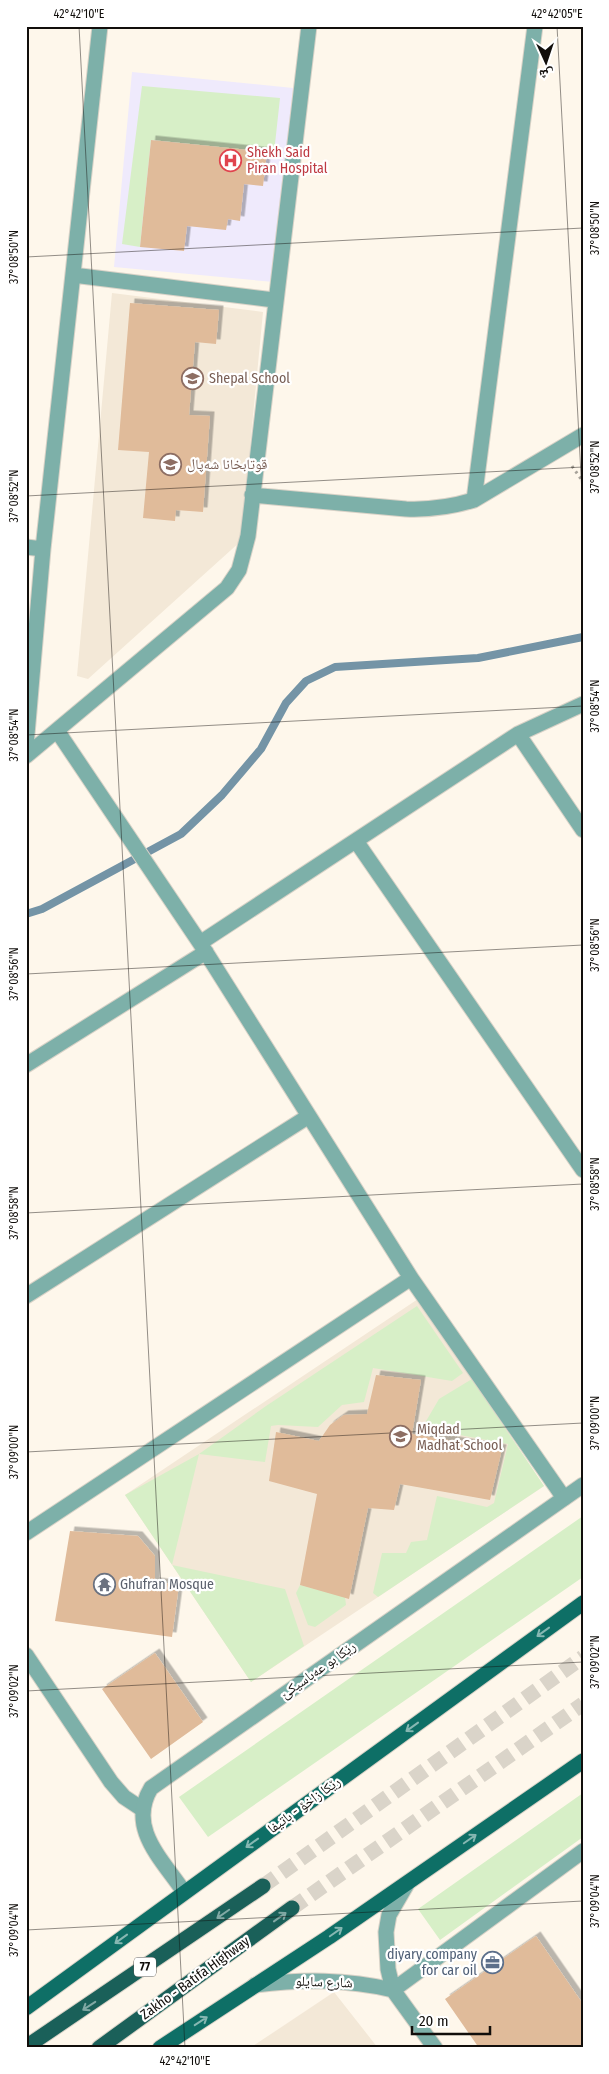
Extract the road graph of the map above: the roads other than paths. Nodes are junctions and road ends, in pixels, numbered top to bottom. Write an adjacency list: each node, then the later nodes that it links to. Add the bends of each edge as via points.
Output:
1 (100, 26): 4 (street)
2 (309, 26): 5 (street)
3 (535, 26): 8 (street)
4 (73, 275): 5 (street); 10 (street)
5 (274, 300): 7 (street)
6 (583, 435): 8 (street)
7 (252, 495): 8 (street, via 414,509 454,506); 12 (street, via 245,554 227,588)
8 (474, 500)
9 (26, 547): 10 (street)
10 (43, 549): 14 (street)
11 (583, 704): 13 (street)
12 (58, 732): 15 (street); 18 (street)
13 (518, 734): 16 (street); 17 (street)
14 (26, 746)
15 (26, 756)
16 (583, 830)
17 (356, 841): 18 (street); 21 (street)
18 (203, 948): 19 (street); 20 (street)
19 (26, 1065)
20 (309, 1116): 22 (street); 23 (street)
21 (583, 1170)
22 (412, 1278): 25 (street); 26 (street)
23 (26, 1296)
24 (583, 1485): 25 (street, رێكا بو عه‌باسيكێ)
25 (564, 1498): 30 (street, رێكا بو عه‌باسيكێ, via 160,1780 151,1788)
26 (26, 1533)
27 (582, 1604): 34 (main road, رێکا زاخۆ - باتیفا, one-way to 34)
28 (26, 1655): 30 (street, via 111,1782 124,1797)
29 (583, 1761): 32 (main road, one-way to 29)
30 (142, 1809): 34 (street, via 144,1831)
31 (583, 1851): 37 (street)
32 (407, 1883): 36 (main road, one-way to 32); 37 (street, via 389,1915 386,1932 385,1951)
33 (263, 1886): 39 (highway, 77, one-way to 39)
34 (184, 1892): 38 (main road, رێکا زاخۆ - باتیفا, one-way to 38)
35 (292, 1908): 40 (highway, Zakho - Batifa Highway, one-way to 35)
36 (255, 1985): 37 (street, شارع سايلو, via 338,1980); 41 (main road, one-way to 36)
37 (393, 1990): 42 (street)
38 (27, 2006)
39 (26, 2047)
40 (99, 2048)
41 (160, 2048)
42 (435, 2048)

